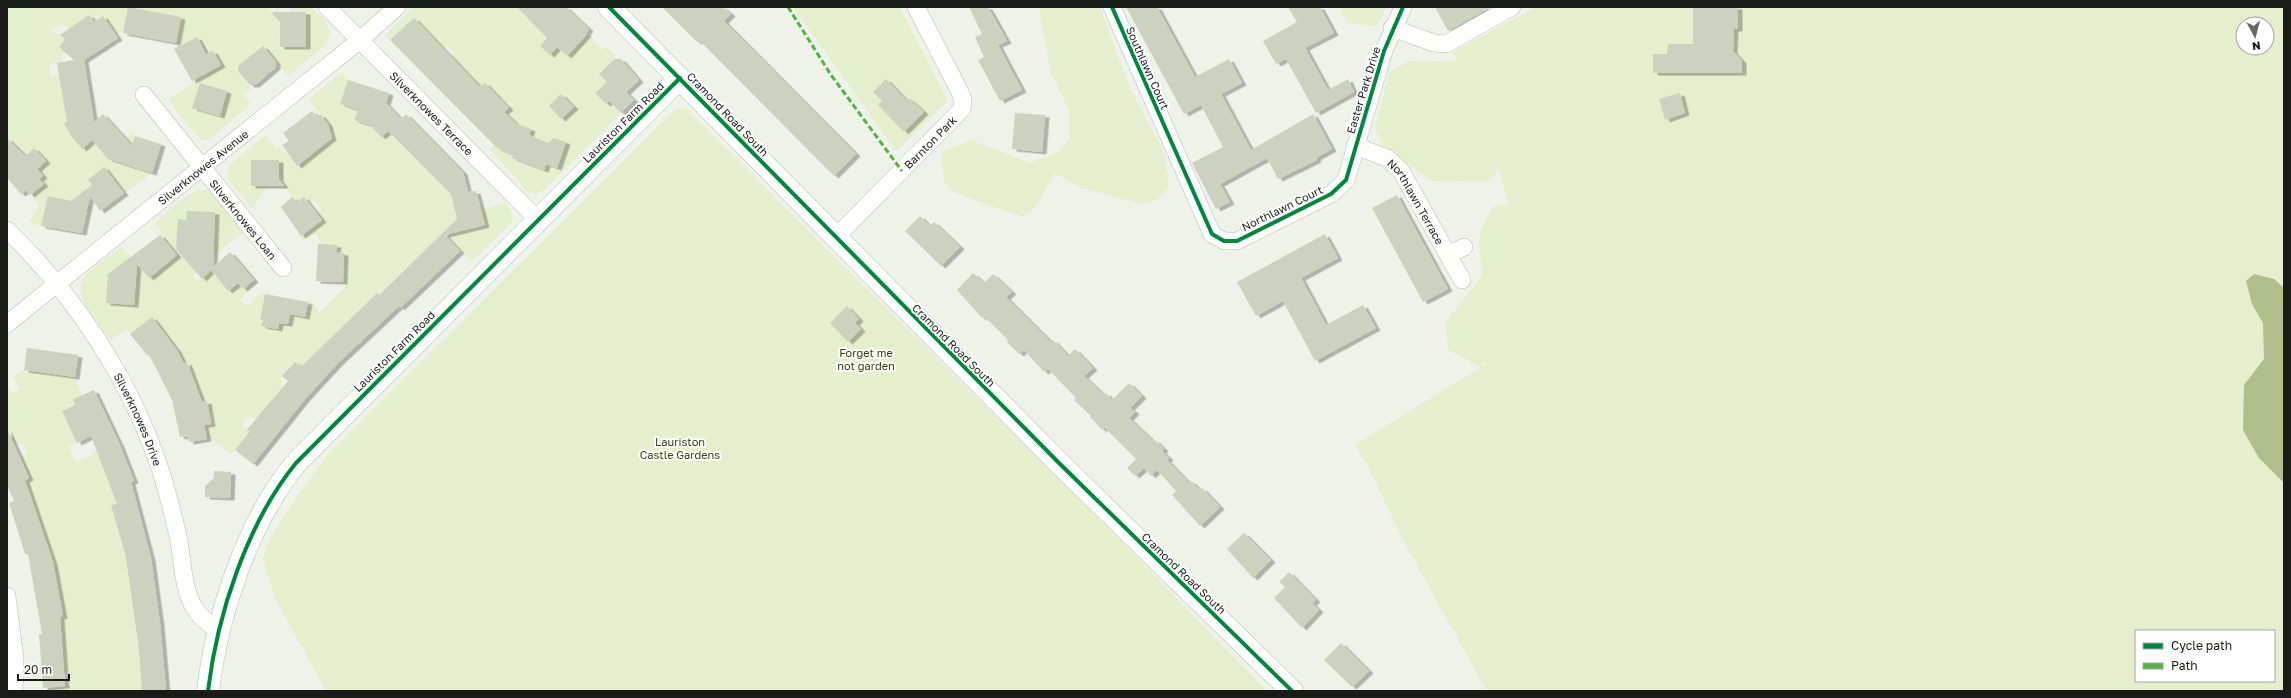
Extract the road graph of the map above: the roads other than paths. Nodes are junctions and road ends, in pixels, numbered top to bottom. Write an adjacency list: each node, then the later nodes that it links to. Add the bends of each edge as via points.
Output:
1 (327, 7): 9 (street, Silverknowes Terrace)
2 (397, 7): 9 (street, Silverknowes Avenue)
3 (609, 7): 10 (street, Cramond Road South)
4 (916, 7): 18 (street, Barnton Park, via 959,90 963,100 962,109)
5 (1112, 7): 12 (street, Southlawn Court)
6 (1403, 7): 8 (street, Easter Park Drive)
7 (1512, 7): 8 (street, via 1446,44 1434,43)
8 (1392, 28): 13 (street, Easter Park Drive)
9 (360, 40): 14 (street, Silverknowes Avenue); 16 (street, Silverknowes Terrace)
10 (680, 78): 16 (street, Lauriston Farm Road); 18 (street, Cramond Road South)
11 (144, 95): 14 (street, Silverknowes Loan)
12 (1168, 135): 15 (street, Northlawn Court, via 1212,234 1224,242 1237,241 1331,194)
13 (1355, 146): 15 (street, Easter Park Drive); 20 (street, Northlawn Terrace, via 1388,158 1400,171)
14 (203, 166): 21 (street, Silverknowes Loan); 23 (street, Silverknowes Avenue)
15 (1346, 180)
16 (537, 219): 26 (street, Lauriston Farm Road, via 296,463 279,484 244,554)
17 (7, 230): 23 (street, Silverknowes Drive)
18 (835, 238): 29 (street, Cramond Road South, via 1059,463)
19 (1464, 247): 20 (street, Northlawn Terrace)
20 (1448, 255): 22 (street, Northlawn Terrace)
21 (283, 268)
22 (1462, 280)
23 (57, 284): 24 (street, Silverknowes Avenue); 26 (street, Silverknowes Drive, via 113,364 141,418 161,472 178,536 187,594 196,610)
24 (7, 324)
25 (7, 596): 27 (street, via 15,659)
26 (219, 632): 28 (street, Lauriston Farm Road)
27 (14, 691)
28 (208, 691)
29 (1292, 691)

